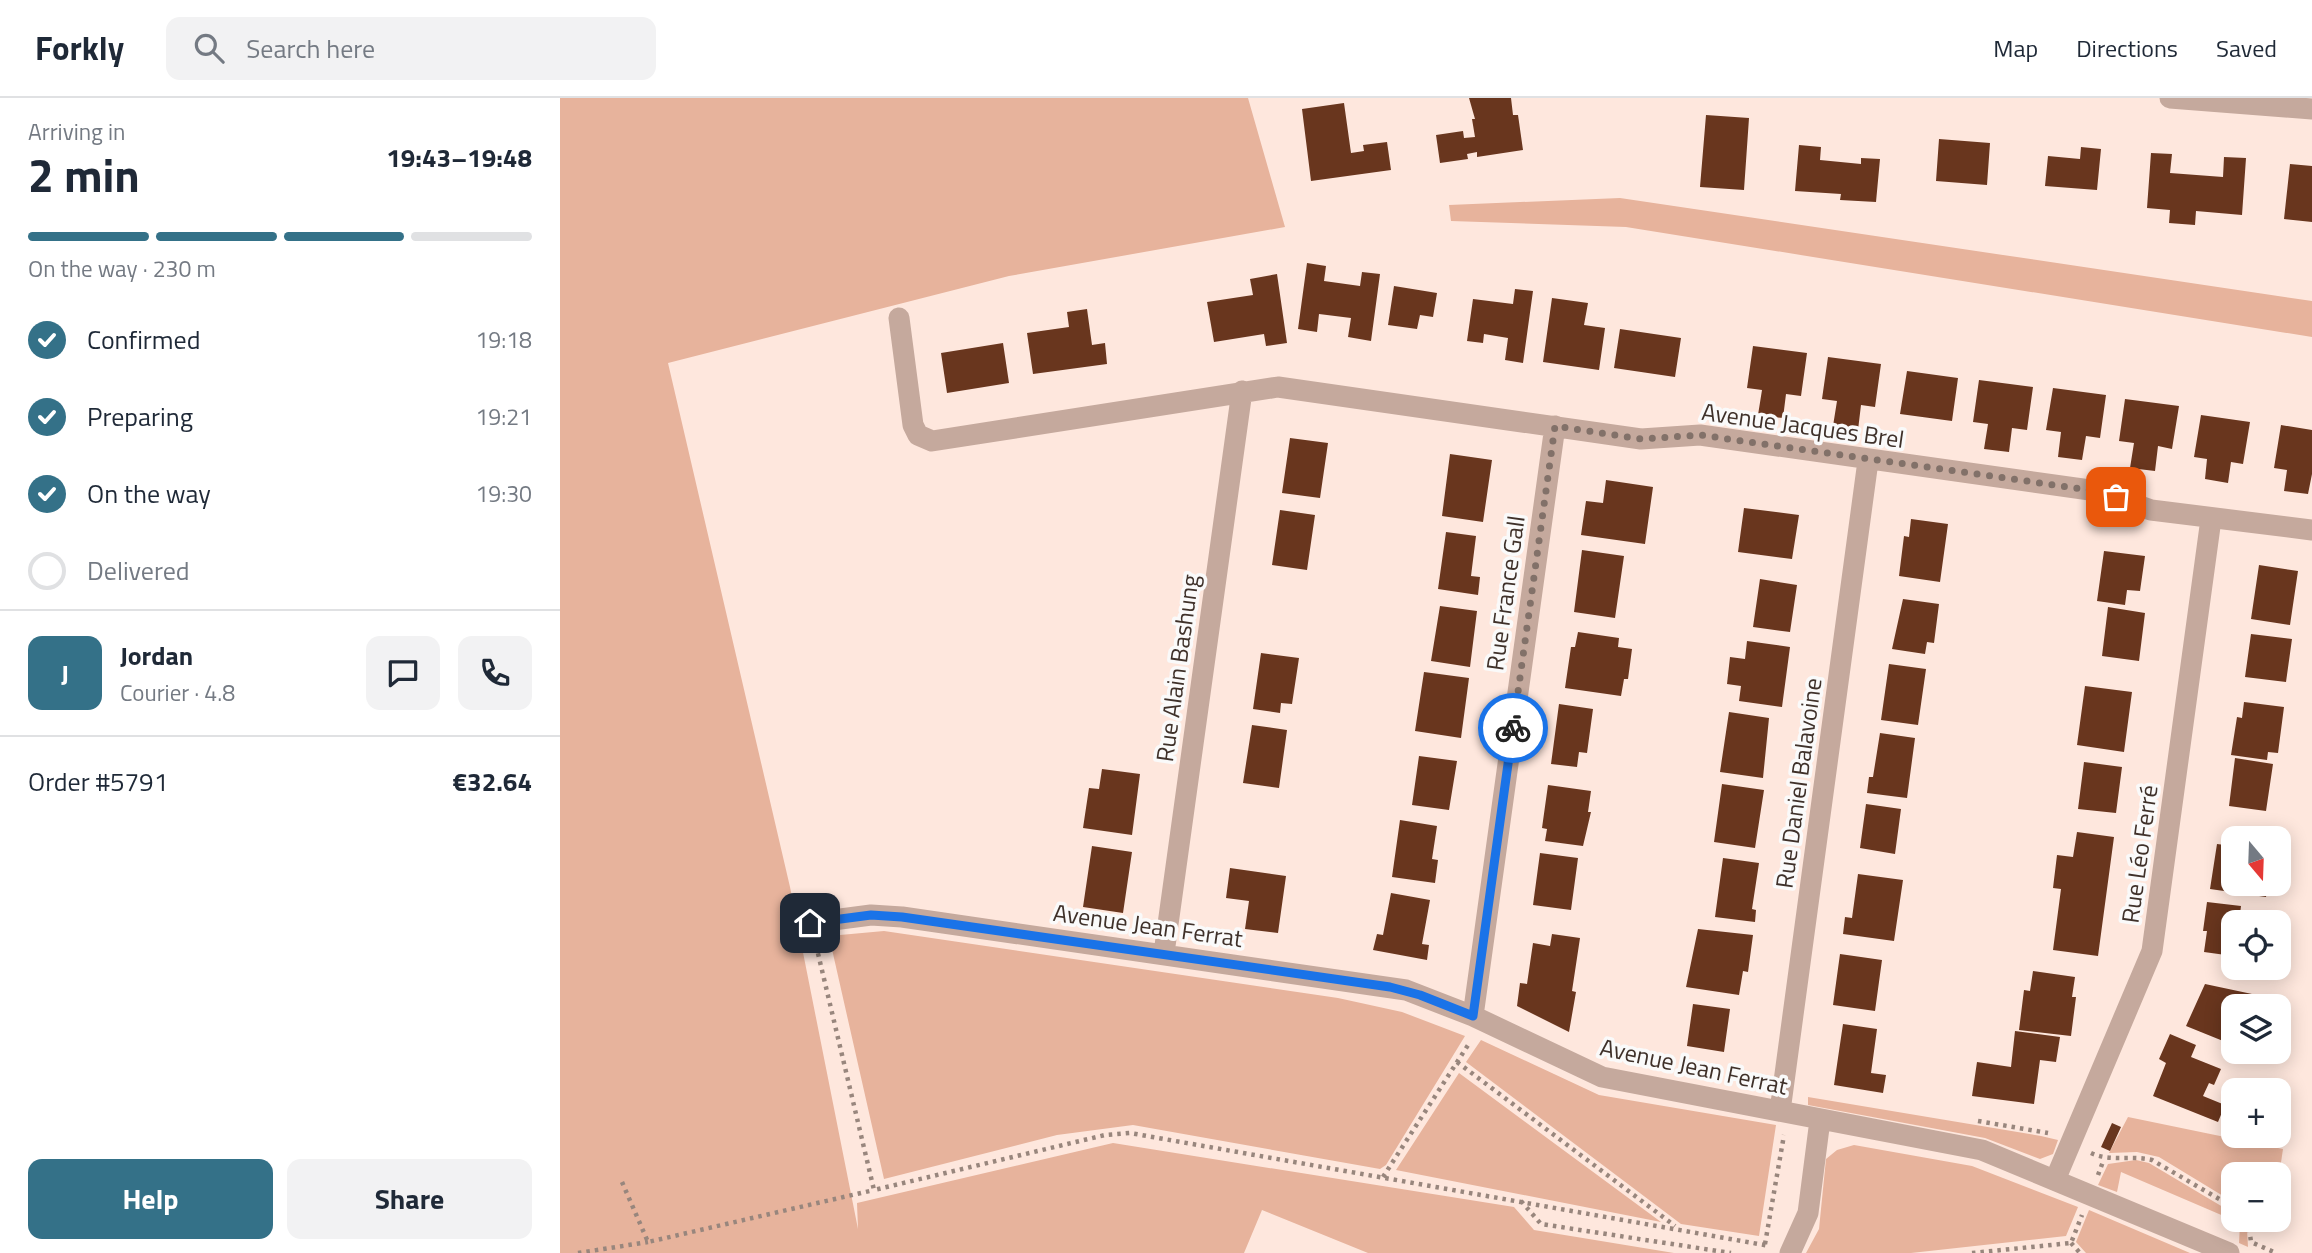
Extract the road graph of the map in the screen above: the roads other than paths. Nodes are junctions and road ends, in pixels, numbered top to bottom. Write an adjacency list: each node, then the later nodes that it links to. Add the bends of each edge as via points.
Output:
1 (2170, 98): 2 (street)
2 (2312, 109)
3 (899, 318): 4 (street, Avenue Jacques Brel, via 913,425 918,435 932,440)
4 (1242, 390): 5 (street, Avenue Jacques Brel, via 1278,387); 10 (street, Rue Alain Bashung)
5 (1555, 426): 6 (street, Avenue Jacques Brel, via 1641,439 1700,435); 11 (street, Rue France Gall)
6 (1868, 461): 7 (street, Avenue Jacques Brel, via 2097,491 2140,508); 12 (street, Rue Daniel Balavoine)
7 (2211, 519): 8 (street, Avenue Jacques Brel); 14 (street, Rue Léo Ferré, via 2152,951)
8 (2312, 530)
9 (810, 923): 10 (street, Avenue Jean Ferrat, via 871,915 902,917)
10 (1164, 953): 11 (street, Avenue Jean Ferrat, via 1390,987)
11 (1473, 1016): 12 (street, Avenue Jean Ferrat, via 1602,1077)
12 (1784, 1112): 13 (street, Avenue Jean Ferrat)
13 (1820, 1120): 14 (street, Avenue Jean Ferrat, via 1967,1146); 15 (street, via 1808,1213)
14 (2055, 1180): 16 (street, Avenue Jean Ferrat)
15 (1775, 1248)
16 (2229, 1253)

